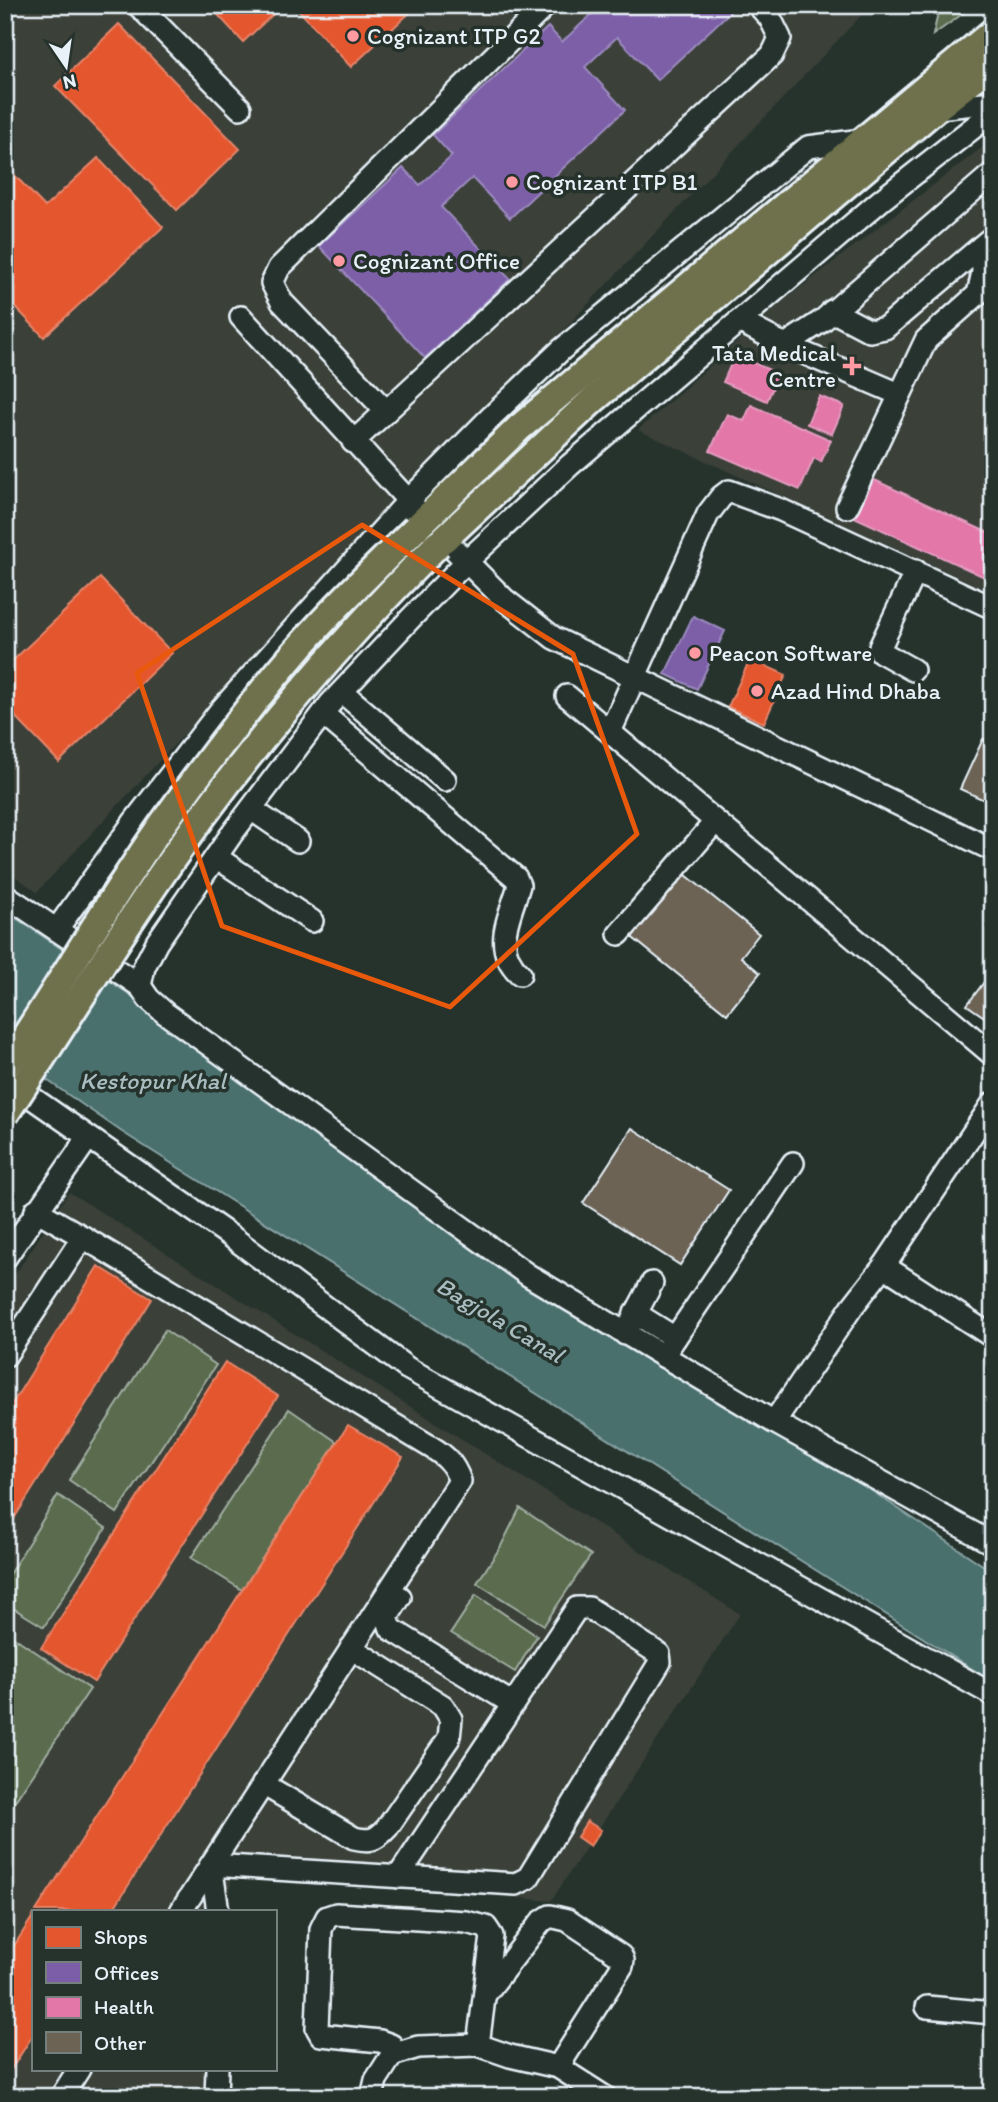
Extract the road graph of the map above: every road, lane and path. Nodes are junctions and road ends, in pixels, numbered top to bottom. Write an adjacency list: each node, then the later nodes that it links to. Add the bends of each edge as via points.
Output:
1 (546, 5): 17 (street, via 279,268 272,283 282,302)
2 (758, 5): 17 (street, via 780,38 772,55)
3 (153, 10): 7 (street)
4 (993, 32): 20 (main road)
5 (993, 63): 8 (main road)
6 (993, 102): 8 (street)
7 (240, 108)
8 (937, 108): 21 (main road, via 594,399)
9 (993, 112): 14 (street)
10 (993, 173): 12 (street)
11 (987, 242): 12 (street, via 885,328 870,331); 16 (street, via 978,294 926,340)
12 (832, 311): 15 (street)
13 (240, 317): 18 (street)
14 (739, 321): 15 (street); 22 (street, via 570,465)
15 (785, 345): 16 (street)
16 (900, 394): 19 (street)
17 (386, 411): 18 (street)
18 (353, 442): 20 (street)
19 (847, 507)
20 (417, 515): 39 (street, via 219,712); 44 (main road, bridge, via 252,703 160,827)
21 (441, 541): 22 (street); 47 (main road, bridge, via 309,686 201,818)
22 (467, 561): 26 (street, via 539,628); 27 (street)
23 (916, 571): 24 (street); 25 (street, via 880,647 881,652); 26 (street, via 729,491 708,514)
24 (993, 608)
25 (913, 670)
26 (634, 678): 30 (street); 35 (street)
27 (342, 692): 29 (street); 31 (street)
28 (567, 696): 30 (street)
29 (323, 715): 32 (street); 41 (street, via 516,878 519,885 504,942 509,964)
30 (610, 732): 33 (street)
31 (445, 780)
32 (251, 809): 34 (street); 36 (street)
33 (715, 822): 40 (street); 43 (street)
34 (298, 841)
35 (993, 850)
36 (216, 857): 38 (street); 42 (street, via 157,942)
37 (5, 895): 39 (street)
38 (312, 921)
39 (57, 929): 42 (street)
40 (619, 934)
41 (520, 974)
42 (140, 986): 56 (street, via 165,1013 528,1275)
43 (993, 1055)
44 (5, 1067)
45 (5, 1079): 48 (street)
46 (993, 1103): 53 (street)
47 (5, 1114)
48 (88, 1138): 50 (street); 65 (street, via 232,1237 407,1368)
49 (793, 1163): 58 (street)
50 (36, 1210): 51 (street); 52 (street)
51 (83, 1237): 59 (street); 64 (street, via 431,1447 455,1468 460,1481)
52 (5, 1258)
53 (884, 1266): 57 (street); 61 (street)
54 (652, 1283): 55 (street)
55 (635, 1313): 56 (street); 58 (street)
56 (625, 1334): 60 (street)
57 (993, 1337)
58 (675, 1338): 60 (street)
59 (5, 1356)
60 (663, 1356): 61 (street)
61 (774, 1422): 63 (street)
62 (428, 1436): 66 (street, via 463,1459 467,1488 387,1624)
63 (993, 1544)
64 (351, 1648): 67 (street); 67 (street, via 443,1706 451,1719 449,1738 387,1828 367,1842)
65 (993, 1695)
66 (513, 1704): 69 (street); 69 (street, via 577,1608 589,1608 659,1654 660,1662 528,1878 516,1884)
67 (263, 1784): 68 (street)
68 (211, 1865): 69 (street); 70 (street); 71 (street)
69 (398, 1877)
70 (182, 1910)
71 (218, 1910)
72 (486, 1993): 75 (street); 76 (street, via 492,1936 486,1927 466,1922 327,1917 321,1929 317,2028 321,2035 391,2045); 77 (street, via 550,1916 567,1920 621,1956 622,1966)
73 (927, 2007): 74 (street)
74 (993, 2013)
75 (478, 2045): 76 (street, via 418,2047); 77 (street)
76 (391, 2055): 82 (street)
77 (558, 2067): 83 (street)
78 (78, 2070): 80 (street)
79 (217, 2070): 81 (street)
80 (61, 2097)
81 (216, 2097)
82 (372, 2097)
83 (605, 2097)

